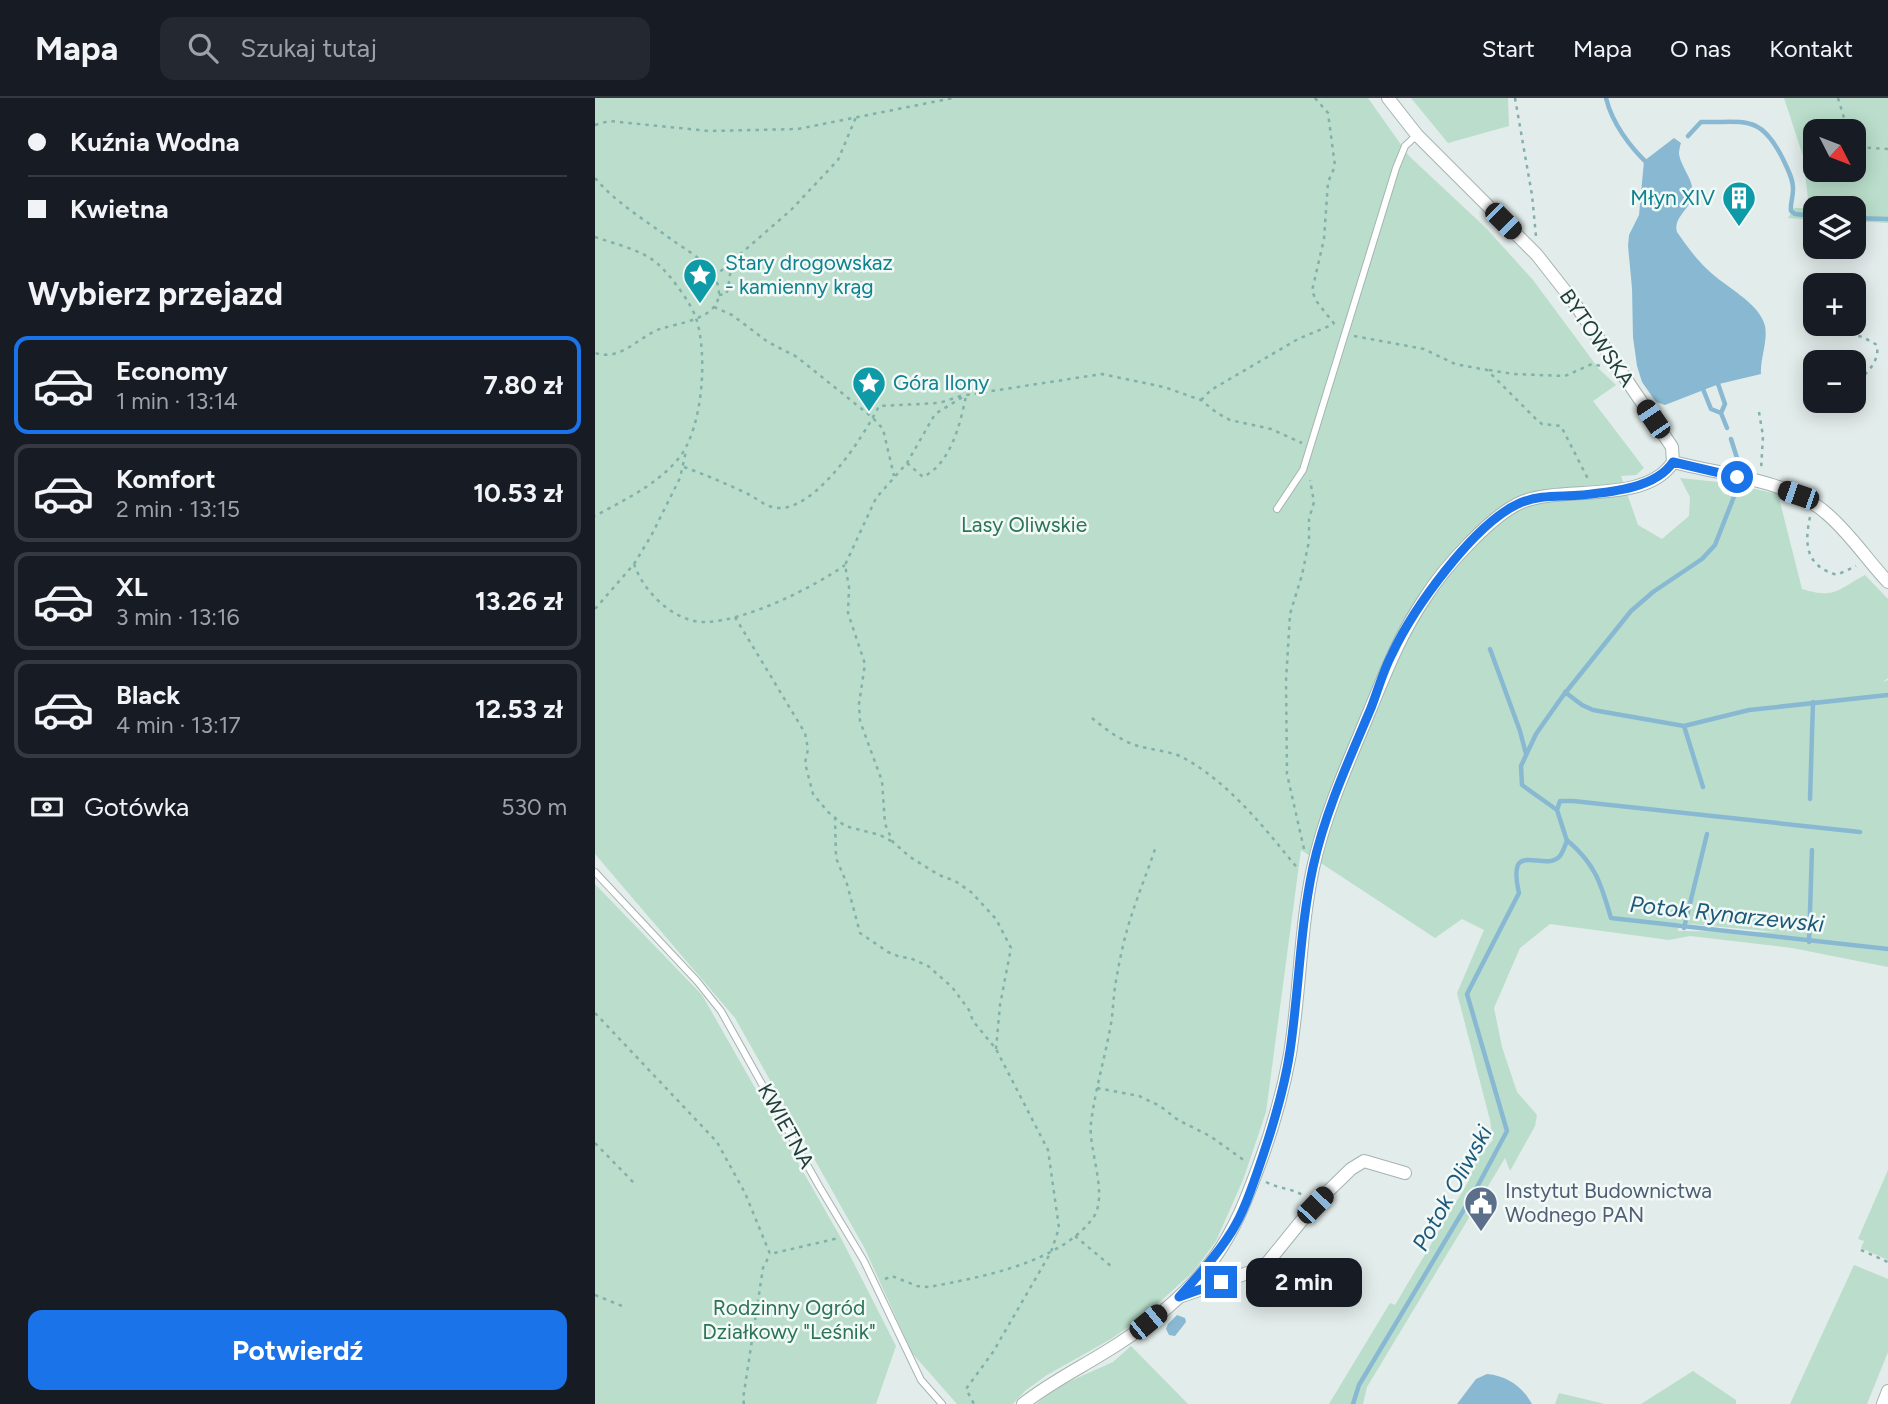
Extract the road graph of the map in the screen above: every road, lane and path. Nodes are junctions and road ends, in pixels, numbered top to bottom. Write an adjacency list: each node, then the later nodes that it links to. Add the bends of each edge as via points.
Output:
1 (953, 98): 6 (path)
2 (1388, 98): 9 (street, BYTOWSKA)
3 (1515, 98): 14 (path, via 1537,229)
4 (1838, 98): 7 (path)
5 (1316, 99): 20 (path, via 1328,113 1335,166 1328,182 1324,239 1312,291)
6 (856, 117): 8 (path, via 799,129 740,131 609,121); 15 (path, via 838,160 791,210)
7 (1844, 119)
8 (595, 125)
9 (1417, 135): 14 (street, BYTOWSKA); 21 (lane, via 1405,146 1396,168)
10 (1866, 148): 11 (path)
11 (1888, 149)
12 (595, 178): 16 (path, via 699,259)
13 (595, 237): 19 (path, via 658,264)
14 (1537, 255): 33 (street, BYTOWSKA, via 1672,447)
15 (732, 260): 16 (path); 17 (path, via 729,289)
16 (714, 277): 17 (path)
17 (719, 295): 18 (path)
18 (714, 307): 19 (path); 30 (path, via 797,357)
19 (696, 318): 23 (path, via 654,331 613,355); 32 (path, via 704,372 695,430)
20 (1333, 324): 21 (path); 28 (path, via 1288,344)
21 (1345, 334): 25 (path, via 1424,349 1455,364); 31 (lane)
22 (1856, 336): 26 (path, via 1877,345 1875,363)
23 (595, 353)
24 (1608, 367): 25 (path, via 1592,364 1565,376)
25 (1487, 370): 39 (path, via 1542,424 1561,426)
26 (1866, 373)
27 (966, 395): 28 (path, via 1102,373); 30 (path, via 939,403 879,406); 34 (path, via 935,414); 34 (path, via 958,430 934,471 923,477)
28 (1201, 400): 31 (path, via 1230,419)
29 (1759, 412): 38 (path, via 1763,436)
30 (873, 418): 35 (path, via 852,452 801,502 787,508 770,507); 37 (path, via 883,429)
31 (1311, 446): 36 (lane)
32 (686, 448): 35 (path); 42 (path, via 643,490)
33 (1673, 462): 38 (street); 39 (street, via 1666,473 1631,488)
34 (907, 463): 37 (path)
35 (684, 467): 44 (path)
36 (1303, 470): 41 (lane); 53 (path, via 1313,488 1314,502 1287,638 1286,747 1301,843)
37 (894, 476): 45 (path, via 876,498)
38 (1756, 477): 40 (street)
39 (1595, 493): 53 (street, via 1538,496 1517,504 1450,564 1427,594 1392,654 1331,807)
40 (1813, 503): 43 (street, via 1839,525); 43 (path, via 1806,535 1807,550 1816,564 1837,575)
41 (1277, 509)
42 (595, 516)
43 (1868, 561): 46 (street)
44 (634, 564): 47 (path); 48 (path, via 640,581 675,614 703,622)
45 (845, 565): 48 (path, via 789,596); 51 (path, via 849,613 865,664 860,721 882,781 885,824)
46 (1888, 582)
47 (595, 609)
48 (735, 617): 50 (path, via 805,733 809,748 805,763 813,794)
49 (1092, 718): 55 (path, via 1135,745 1183,757 1224,786 1248,808)
50 (835, 817): 51 (path, via 845,826); 57 (path, via 836,858 860,933 888,952 928,966 952,987)
51 (893, 842): 57 (path, via 909,858 971,892 1005,935 1011,948)
52 (1155, 849): 58 (path, via 1128,929)
53 (1313, 867): 55 (street)
54 (595, 872): 64 (lane, KWIETNA, via 714,1000)
55 (1310, 884): 60 (street, via 1290,1051)
56 (595, 1013): 68 (path, via 717,1142)
57 (996, 1049): 67 (path, via 1048,1150 1059,1228)
58 (1097, 1088): 60 (path, via 1139,1096 1160,1106); 65 (path, via 1090,1132 1098,1207)
59 (595, 1143): 62 (path)
60 (1259, 1167): 63 (path, via 1265,1181 1295,1190); 73 (street, via 1233,1230)
61 (1405, 1173): 63 (street, via 1364,1161)
62 (635, 1184)
63 (1315, 1205): 73 (street, via 1268,1262)
64 (849, 1234): 68 (path); 71 (lane, KWIETNA)
65 (1075, 1236): 67 (path); 70 (path)
66 (1861, 1250): 69 (path)
67 (1051, 1252): 71 (path, via 982,1275 929,1286 892,1276); 78 (path, via 966,1389)
68 (771, 1254): 76 (path, via 763,1268)
69 (1888, 1262)
70 (1112, 1267)
71 (879, 1291): 77 (lane, KWIETNA, via 921,1380)
72 (595, 1295): 74 (path)
73 (1179, 1297): 79 (street, via 1119,1343)
74 (622, 1306)
75 (1888, 1391): 80 (street)
76 (744, 1404)
77 (942, 1404)
78 (974, 1404)
79 (1023, 1404)
80 (1883, 1404)

